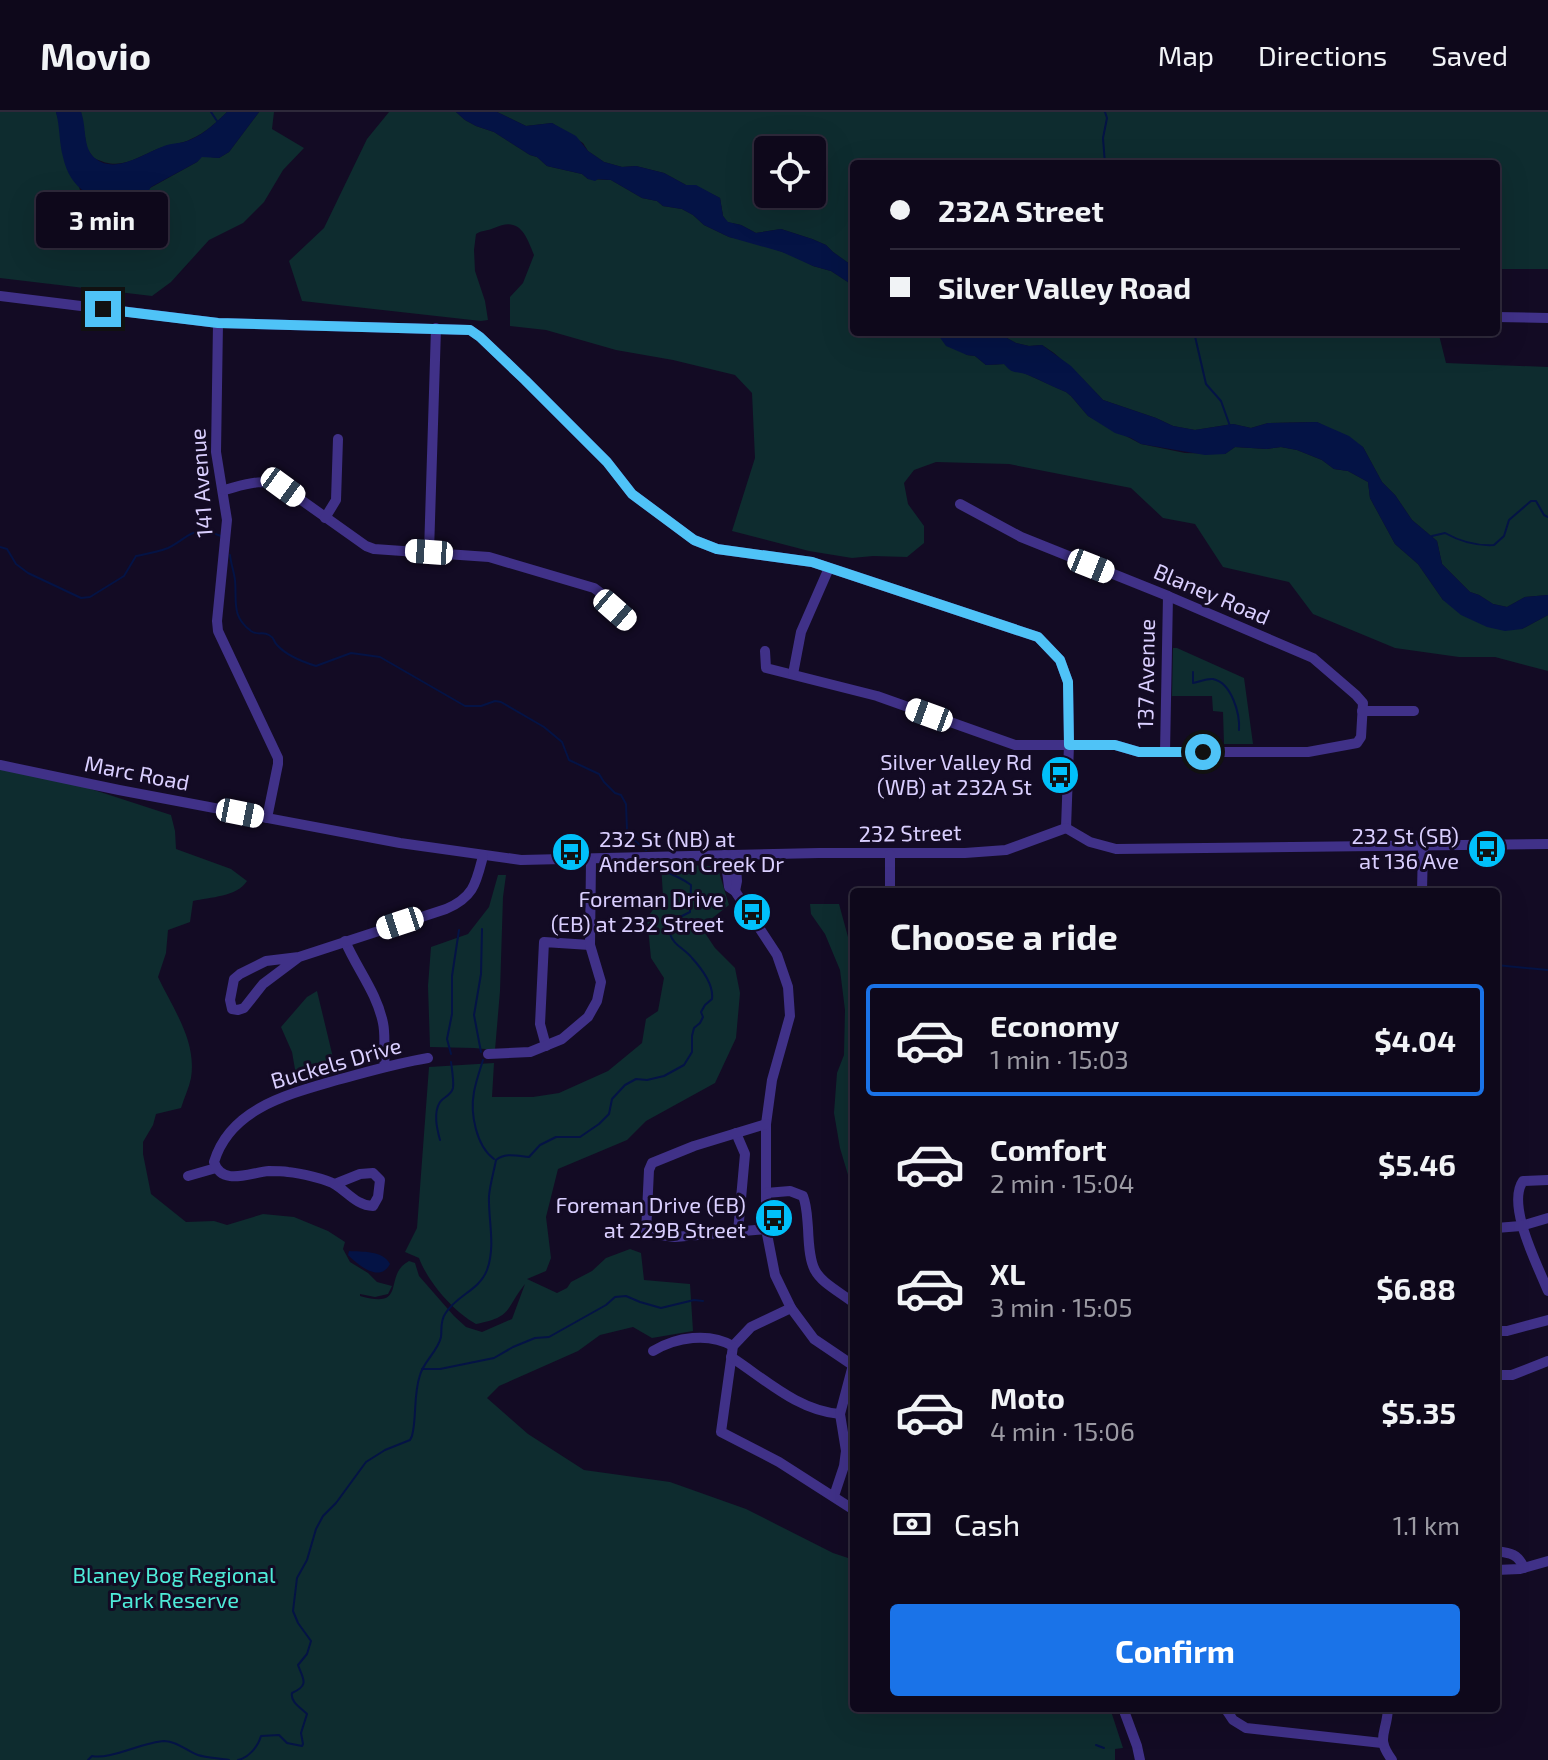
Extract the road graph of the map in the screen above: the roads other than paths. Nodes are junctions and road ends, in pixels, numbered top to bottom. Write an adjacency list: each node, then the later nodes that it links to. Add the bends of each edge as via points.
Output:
1 (0, 296): 4 (street)
2 (1500, 317): 3 (street)
3 (1548, 318)
4 (218, 323): 5 (street); 7 (street, 141 Avenue, via 216,452)
5 (436, 328): 10 (street); 11 (street, via 466,329 480,337 607,462 632,494 694,540 717,549)
6 (338, 439): 9 (street, via 336,500)
7 (224, 490): 9 (street, via 274,483); 21 (street, 141 Avenue, via 227,527 218,631 278,758)
8 (960, 504): 12 (street, Blaney Road, via 1021,537)
9 (325, 518): 10 (street, via 374,549)
10 (429, 552): 13 (street, via 497,559 586,585)
11 (829, 568): 15 (street, via 801,632); 18 (street, via 1038,637 1060,660 1068,682)
12 (1168, 596): 16 (street, Blaney Road, via 1313,658 1356,695); 19 (street, 137 Avenue)
13 (629, 622)
14 (765, 651): 15 (street, via 766,668)
15 (793, 674): 18 (street, via 877,696 1015,745)
16 (1362, 711): 17 (street); 19 (street, via 1357,743 1308,752)
17 (1414, 711)
18 (1069, 745): 19 (street); 22 (street)
19 (1165, 752)
20 (0, 765): 21 (street, Marc Road)
21 (267, 818): 27 (street, 232 Street)
22 (1066, 828): 24 (street, via 1116,849); 25 (street, 232 Street, via 1006,850)
23 (1548, 844): 24 (street)
24 (1423, 845): 30 (street)
25 (890, 854): 26 (street, 232 Street); 29 (street)
26 (730, 855): 28 (street, 232 Street); 38 (street, via 729,887 777,955 788,987 790,1016)
27 (483, 856): 28 (street, 232 Street); 31 (street, via 474,887 462,901)
28 (591, 860): 32 (street)
29 (890, 888)
30 (1422, 888)
31 (345, 941): 33 (street); 37 (street, via 380,1012)
32 (590, 945): 34 (street, via 601,982 597,1001 588,1017); 34 (street, via 544,942 540,1024)
33 (299, 957): 33 (street, via 263,984 244,1008 232,1009 236,977 266,961)
34 (546, 1046): 35 (street)
35 (488, 1054)
36 (428, 1058): 37 (street, Buckels Drive)
37 (385, 1067): 40 (street, Buckels Drive, via 267,1103 221,1142)
38 (766, 1124): 39 (street); 44 (street)
39 (736, 1133): 49 (street, via 745,1154); 49 (street, via 652,1163 646,1233 675,1237)
40 (216, 1168): 41 (street); 43 (street, via 232,1177 282,1171)
41 (188, 1176)
42 (1548, 1180): 46 (street, via 1520,1184)
43 (335, 1184)
44 (766, 1193): 48 (street); 51 (street, via 803,1196 815,1273)
45 (1548, 1218): 46 (street)
46 (1521, 1226): 47 (street); 50 (street)
47 (1500, 1228)
48 (766, 1229): 49 (street); 52 (street, via 775,1275)
49 (738, 1232)
50 (1548, 1291)
51 (850, 1300)
52 (791, 1308): 56 (street, via 751,1327); 58 (street, via 814,1339)
53 (1548, 1320): 54 (street)
54 (1500, 1331)
55 (653, 1351): 56 (street, via 673,1342 712,1338)
56 (732, 1352): 61 (street, via 776,1389); 62 (street, via 721,1432)
57 (1548, 1361): 59 (street)
58 (850, 1363)
59 (1500, 1375)
60 (850, 1380): 61 (street)
61 (840, 1414): 62 (street, via 846,1451)
62 (834, 1496): 63 (street)
63 (850, 1508)
64 (1500, 1552): 66 (street, via 1515,1555)
65 (1548, 1561): 66 (street)
66 (1524, 1568): 67 (street)
67 (1500, 1570)
68 (1124, 1712): 72 (street)
69 (1228, 1712): 71 (street, via 1246,1728)
70 (1387, 1712): 71 (street)
71 (1382, 1743): 73 (street)
72 (1140, 1760)
73 (1392, 1760)

